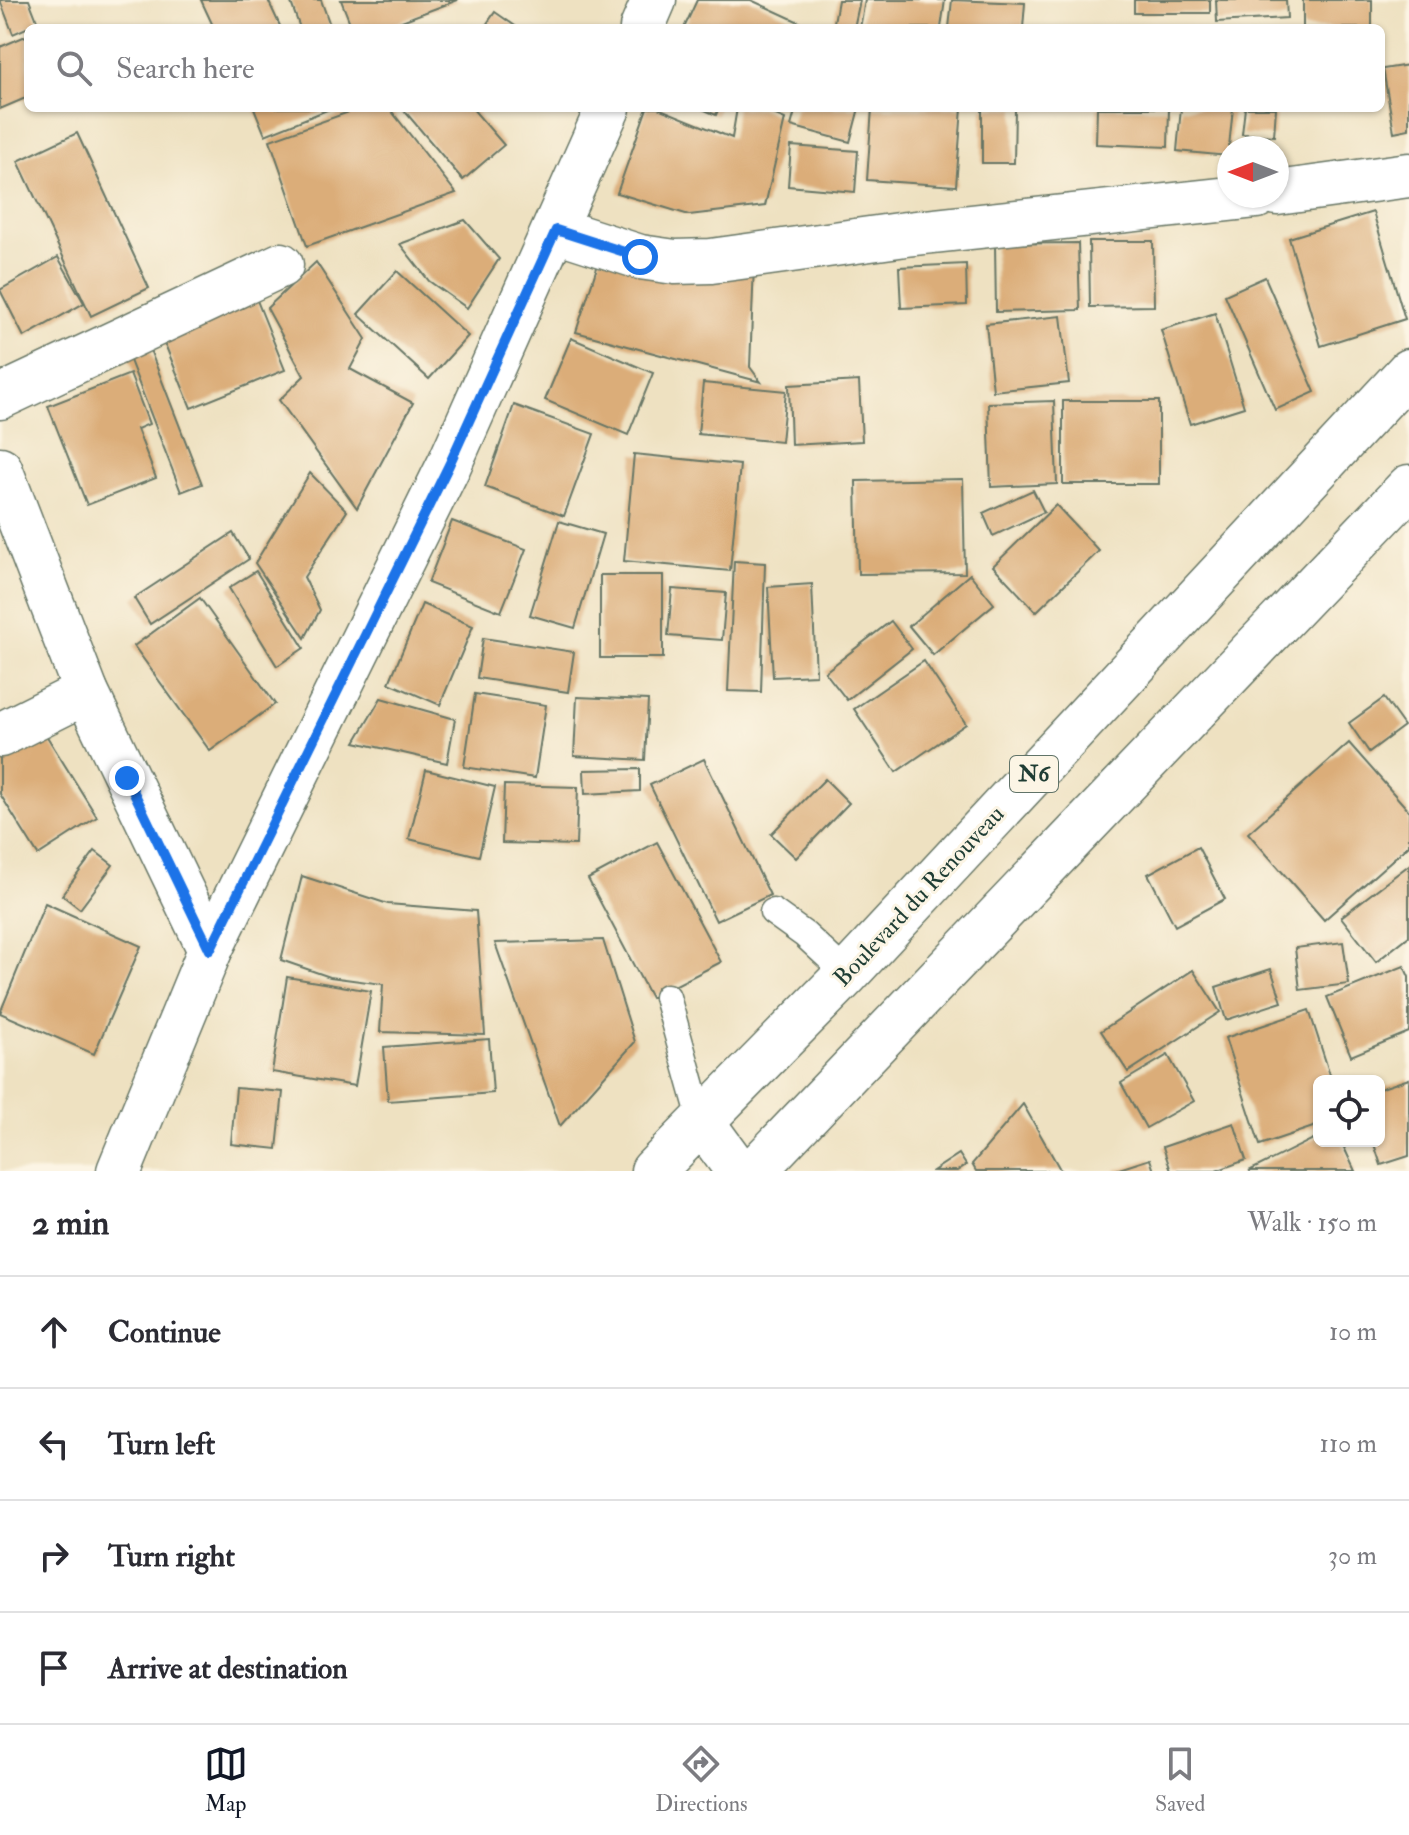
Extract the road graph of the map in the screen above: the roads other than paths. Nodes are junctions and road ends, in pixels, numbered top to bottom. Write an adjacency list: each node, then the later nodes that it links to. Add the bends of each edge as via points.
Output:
1 (654, 0): 2 (main road)
2 (644, 24)
3 (606, 112): 7 (main road)
4 (1409, 175): 5 (main road)
5 (1289, 191)
6 (1217, 201): 7 (main road, via 699,261 640,257)
7 (556, 230): 17 (main road, via 449,465)
8 (281, 265): 10 (main road)
9 (1409, 371): 18 (main road, Boulevard du Renouveau / N6)
10 (0, 397)
11 (0, 469): 13 (main road)
12 (1409, 487): 20 (main road)
13 (14, 547): 14 (main road)
14 (86, 692): 15 (main road); 17 (main road)
15 (0, 735)
16 (773, 912): 18 (lane)
17 (210, 950): 22 (main road)
18 (847, 974): 20 (main road); 21 (main road, Boulevard du Renouveau / N6)
19 (667, 997): 21 (lane)
20 (894, 1026): 25 (main road)
21 (702, 1122): 23 (main road, Boulevard du Renouveau / N6); 24 (main road)
22 (119, 1171)
23 (653, 1171)
24 (738, 1171)
25 (754, 1171)

